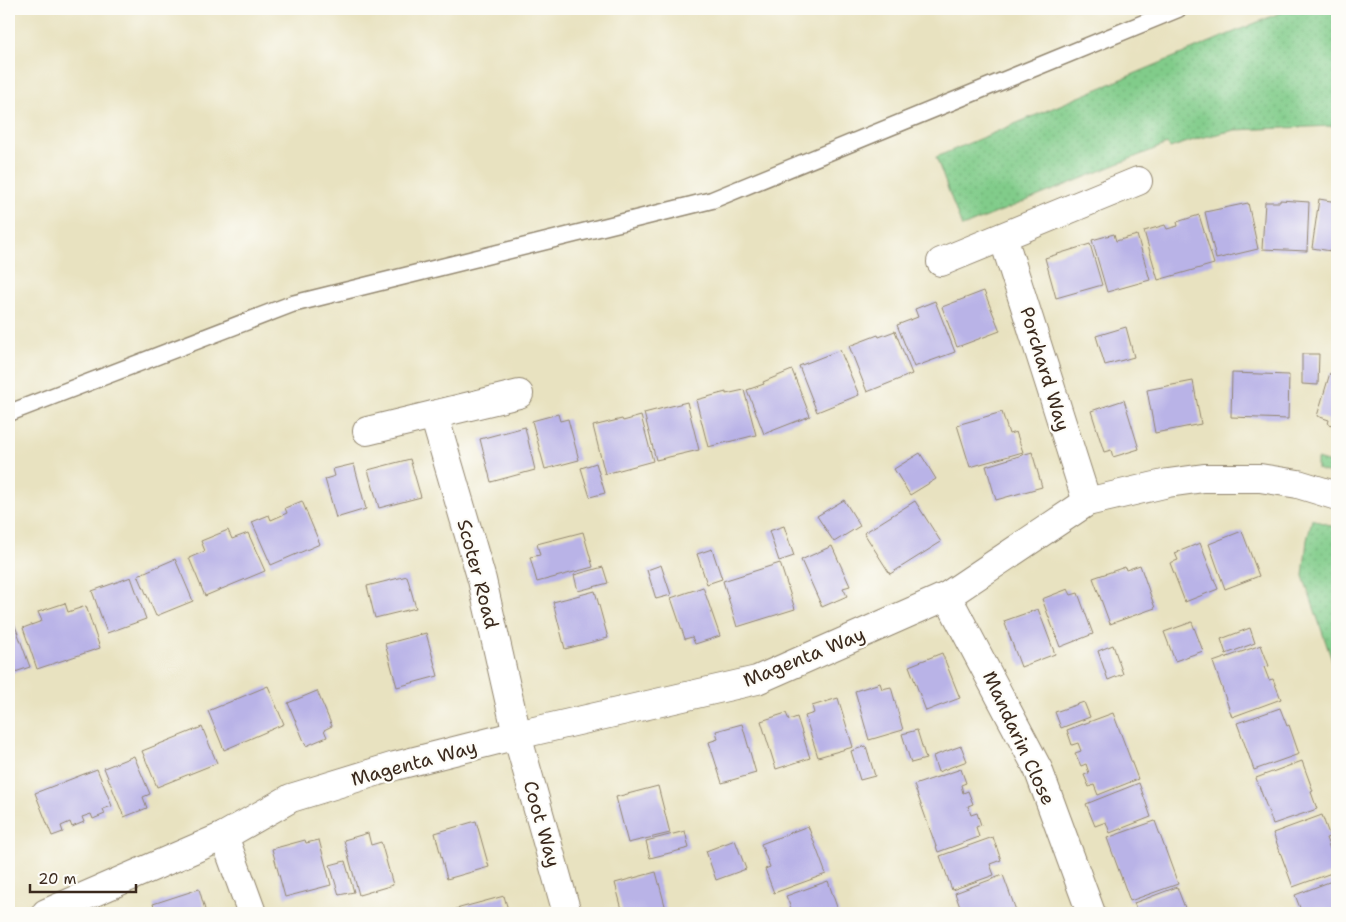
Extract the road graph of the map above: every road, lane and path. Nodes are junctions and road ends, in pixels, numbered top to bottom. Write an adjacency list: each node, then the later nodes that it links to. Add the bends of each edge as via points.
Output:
1 (1178, 9): 6 (lane, via 712,200 292,304)
2 (1138, 181): 3 (street)
3 (1003, 236): 4 (street); 10 (street, Porchard Way)
4 (941, 262)
5 (519, 394): 7 (street)
6 (9, 412)
7 (434, 414): 8 (street); 12 (street, Scoter Road, via 482,580)
8 (367, 431)
9 (1337, 496): 10 (street, Magenta Way, via 1298,484 1260,478 1204,478)
10 (1088, 502): 11 (street, Magenta Way)
11 (947, 596): 12 (street, Magenta Way, via 757,680); 17 (street, Mandarin Close, via 1038,769)
12 (518, 735): 13 (street, Magenta Way, via 395,766 292,798); 16 (street, Coot Way)
13 (224, 836): 14 (street, Magenta Way); 15 (street)
14 (46, 913)
15 (252, 913)
16 (567, 913)
17 (1092, 913)

